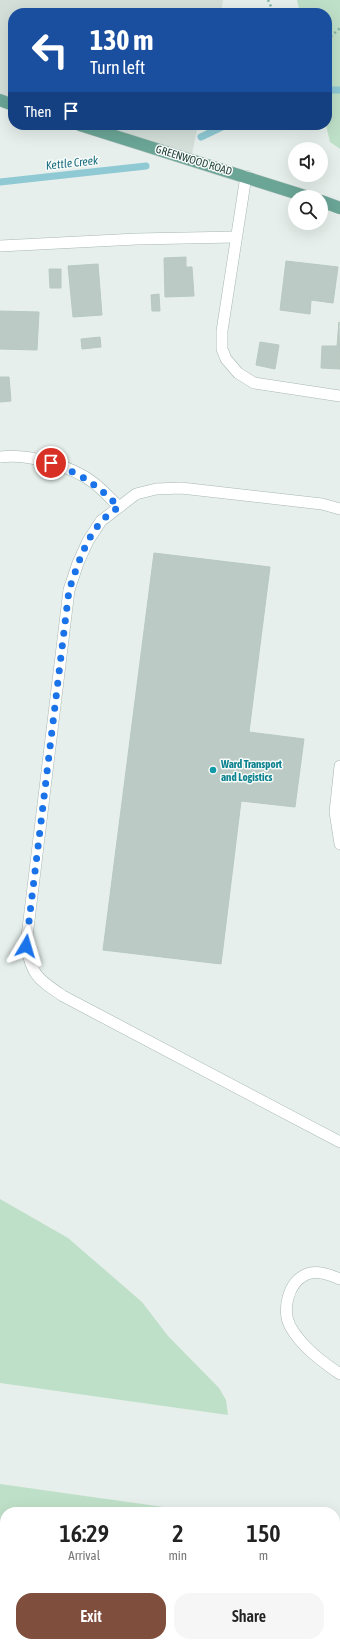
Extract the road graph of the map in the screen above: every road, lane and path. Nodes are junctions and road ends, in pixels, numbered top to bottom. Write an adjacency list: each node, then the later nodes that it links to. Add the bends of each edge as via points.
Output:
1 (340, 28): 2 (path)
2 (332, 35)
3 (96, 130): 4 (main road, GREENWOOD ROAD)
4 (246, 176): 5 (main road, GREENWOOD ROAD); 8 (lane)
5 (288, 190)
6 (328, 204): 7 (main road)
7 (340, 208)
8 (236, 237): 9 (lane); 10 (lane, via 222,332 222,349 226,359 238,373 254,383)
9 (0, 246)
10 (340, 396)
11 (0, 456): 12 (lane, via 27,458 70,470 93,482)
12 (119, 507): 13 (lane, via 136,494 156,489 181,488); 16 (lane, via 102,521 88,541 69,590 26,946 30,966 43,982 63,996)
13 (340, 508)
14 (340, 766): 15 (lane, via 335,812)
15 (340, 844)
16 (340, 1142)
17 (340, 1279): 18 (lane, via 325,1273 305,1274 292,1286 286,1307 289,1324 299,1340)
18 (340, 1374)

